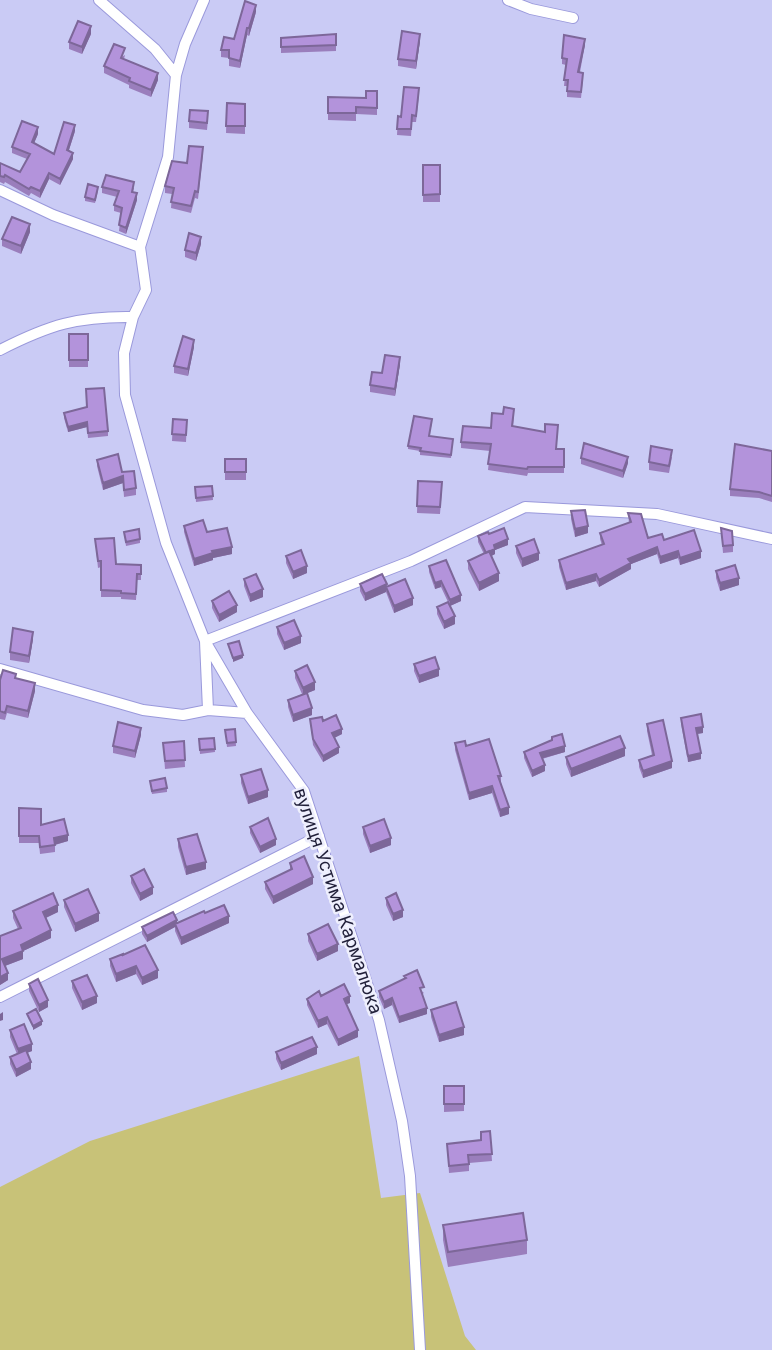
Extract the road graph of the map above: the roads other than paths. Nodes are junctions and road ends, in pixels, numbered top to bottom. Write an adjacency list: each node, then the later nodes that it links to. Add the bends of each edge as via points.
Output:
1 (99, 0): 5 (street, via 155,49)
2 (204, 0): 5 (street, вулиця Устима Кармалюка)
3 (508, 0): 4 (street)
4 (573, 18)
5 (176, 75): 7 (street, вулиця Устима Кармалюка, via 168,157)
6 (0, 190): 7 (street)
7 (140, 247): 8 (street, вулиця Устима Кармалюка, via 146,290)
8 (133, 317): 9 (street, via 101,316 57,323); 11 (street, вулиця Устима Кармалюка, via 124,353 125,396 166,543)
9 (0, 350)
10 (772, 539): 11 (street, via 657,514 525,507 411,561)
11 (205, 641): 13 (street); 14 (street, вулиця Устима Кармалюка)
12 (0, 669): 13 (street, via 144,710 183,715)
13 (208, 710): 14 (street)
14 (247, 713): 15 (street, вулиця Устима Кармалюка, via 304,791)
15 (319, 836): 16 (street); 17 (street, вулиця Устима Кармалюка, via 379,1020 402,1121 410,1176)
16 (0, 997)
17 (420, 1350)

